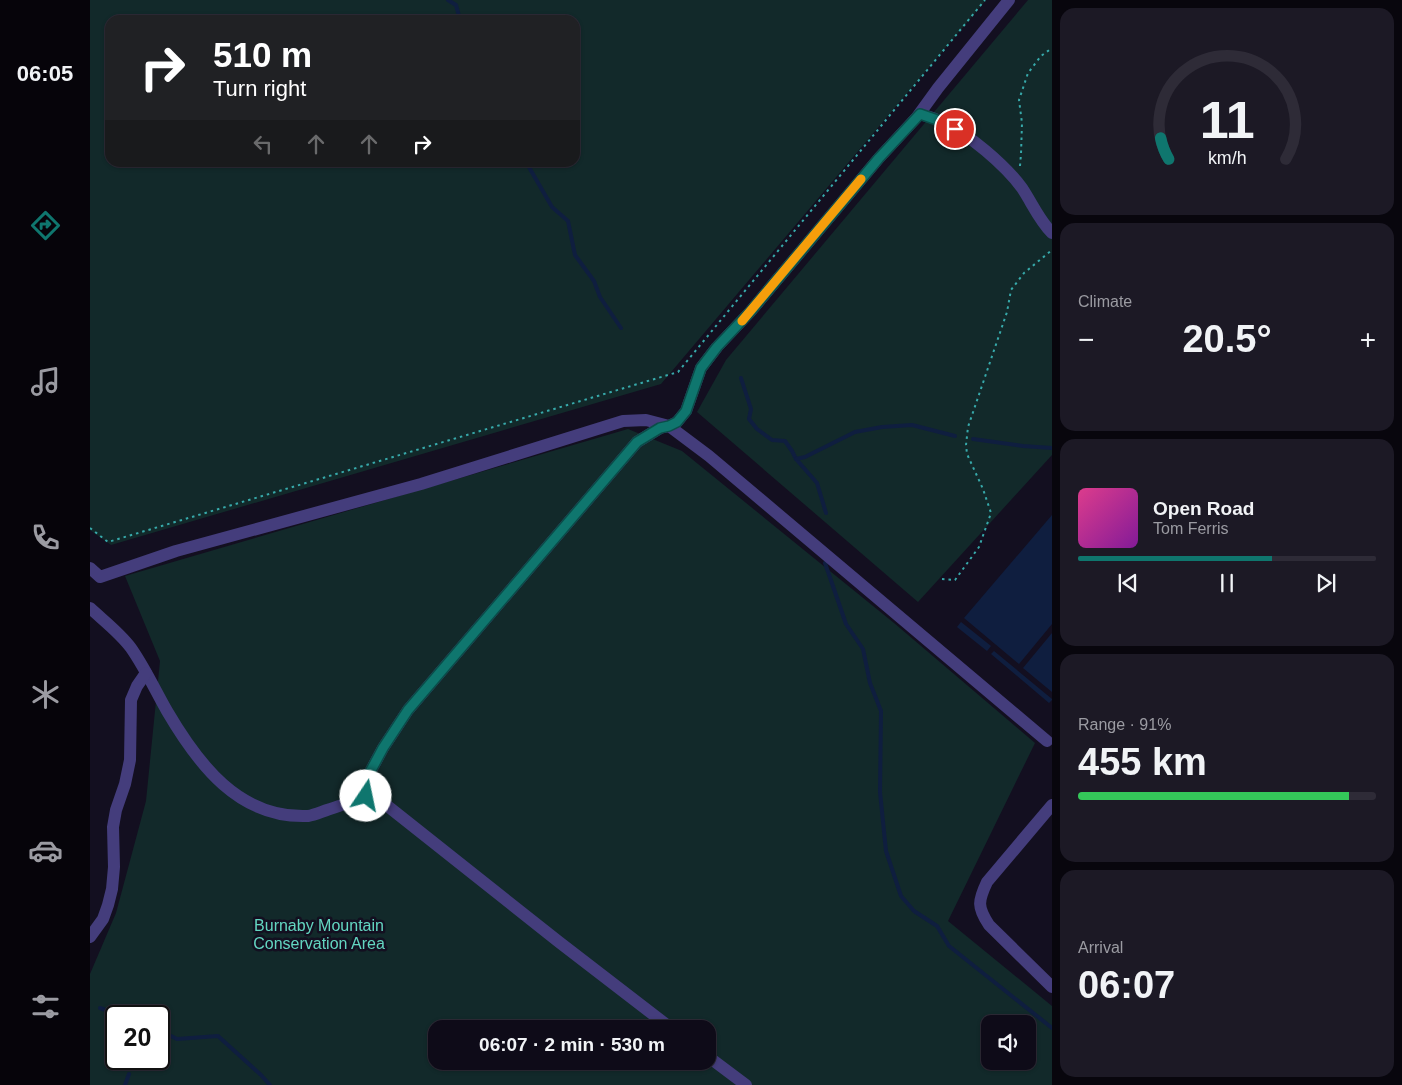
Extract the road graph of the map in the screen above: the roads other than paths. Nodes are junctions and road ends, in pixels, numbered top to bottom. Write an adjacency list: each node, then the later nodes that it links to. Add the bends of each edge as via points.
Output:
1 (1009, 0): 2 (lane)
2 (920, 114): 3 (lane, via 943,122 994,158 1021,188); 4 (lane, via 717,347 701,368 686,411)
3 (1052, 233)
4 (669, 426): 5 (lane, via 646,420 623,421 421,484 176,551 100,577); 8 (lane, via 709,456); 9 (lane, via 637,442 408,710 369,774)
5 (90, 568)
6 (90, 608): 7 (lane, via 130,647)
7 (146, 673): 9 (lane, via 206,768 242,799 272,812 310,816); 11 (lane, via 131,700 130,760 113,827 112,889 103,919)
8 (1046, 742)
9 (366, 796): 13 (lane, via 385,804)
10 (1052, 805): 12 (lane, via 987,882 979,905 990,925)
11 (90, 937)
12 (1052, 987)
13 (660, 1020)
14 (716, 1062): 15 (lane)
15 (746, 1085)

